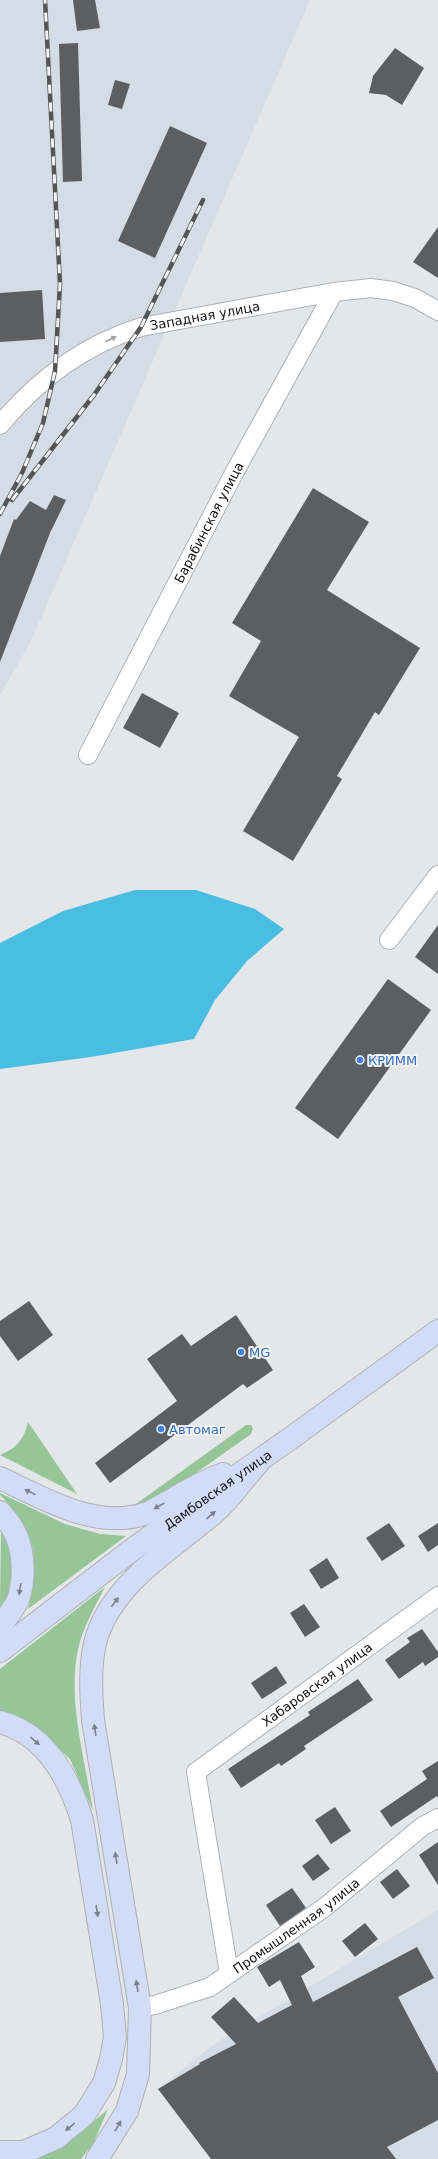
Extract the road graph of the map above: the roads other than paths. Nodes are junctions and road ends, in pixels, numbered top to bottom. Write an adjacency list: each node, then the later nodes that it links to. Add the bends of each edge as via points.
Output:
1 (334, 292): 2 (street, Западная улица, via 371,288 393,291 415,298); 3 (street, Западная улица, one-way to 1, via 55,371 81,352 124,333 141,327); 4 (street, Барабинская улица, via 234,473)
2 (438, 311)
3 (0, 425)
4 (88, 755)
5 (438, 875): 6 (street)
6 (389, 940)
7 (438, 1331): 8 (main road, Дамбовская улица)
8 (258, 1462): 9 (main road, one-way to 9, via 211,1478 145,1514 122,1518 99,1516 60,1506); 13 (main road, Дамбовская улица, via 137,1546); 17 (main road, one-way to 8, via 93,1720 91,1681 97,1636 111,1607 134,1579 216,1511)
9 (0, 1478)
10 (0, 1512): 12 (main road, one-way to 12, via 14,1530 21,1550 22,1577 18,1598)
11 (438, 1596): 16 (street, Хабаровская улица, via 196,1772)
12 (0, 1626)
13 (0, 1651)
14 (0, 1722): 18 (main road, one-way to 18, via 24,1731 46,1749 63,1772 74,1796 84,1835 112,2004 115,2037 104,2083 84,2115 56,2138 24,2152)
15 (438, 1818): 16 (street, Промышленная улица, via 423,1826 325,1907)
16 (229, 1974): 17 (street, Промышленная улица, via 210,1987)
17 (140, 2008): 19 (main road, one-way to 17, via 127,2111 138,2074)
18 (0, 2152)
19 (97, 2159)

